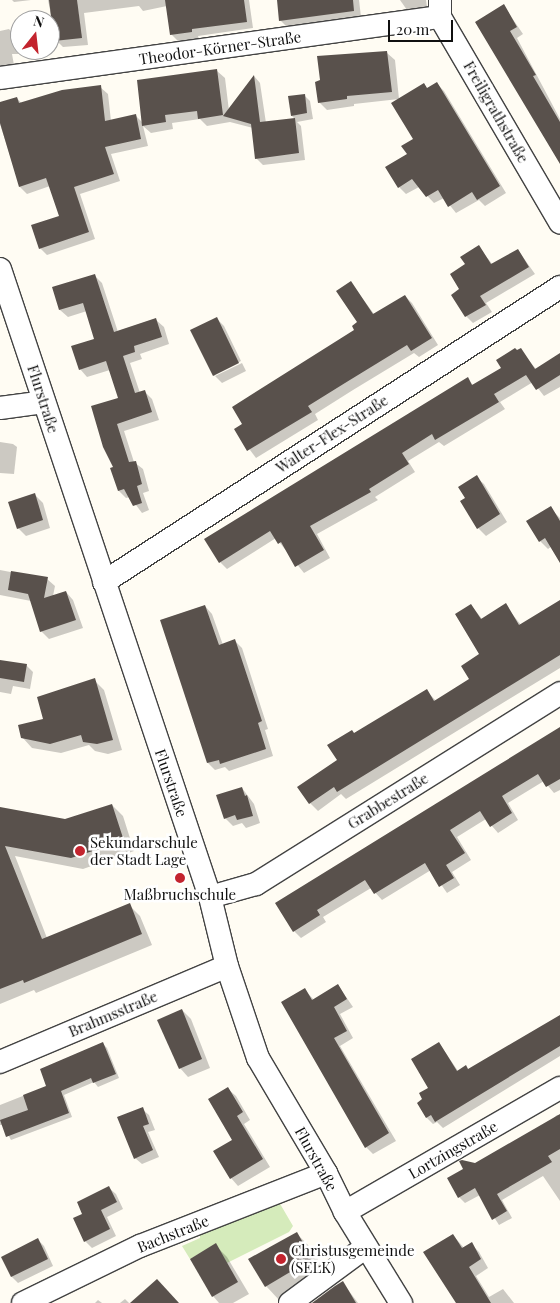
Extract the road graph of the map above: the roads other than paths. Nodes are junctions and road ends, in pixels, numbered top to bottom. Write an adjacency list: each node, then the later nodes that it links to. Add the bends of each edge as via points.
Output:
1 (440, 8): 2 (street, Theodor-Körner-Straße); 3 (street, Freiligrathstraße)
2 (0, 78)
3 (560, 222)
4 (0, 269): 6 (street, Flurstraße)
5 (560, 287): 8 (street, Walter-Flex-Straße)
6 (44, 402): 7 (street); 8 (street, Flurstraße)
7 (0, 408)
8 (104, 582): 10 (street, Flurstraße)
9 (560, 693): 10 (street, Grabbestraße, via 256,884)
10 (210, 897): 11 (street, Flurstraße)
11 (227, 966): 12 (street, Brahmsstraße); 14 (street, Flurstraße, via 258,1058)
12 (0, 1062)
13 (560, 1088): 15 (street, Lortzingstraße)
14 (326, 1173): 15 (street, Flurstraße); 17 (street, Bachstraße, via 140,1246)
15 (345, 1212): 16 (street, Flurstraße)
16 (366, 1247): 18 (street); 19 (street, Flurstraße)
17 (23, 1303)
18 (290, 1303)
19 (401, 1303)

